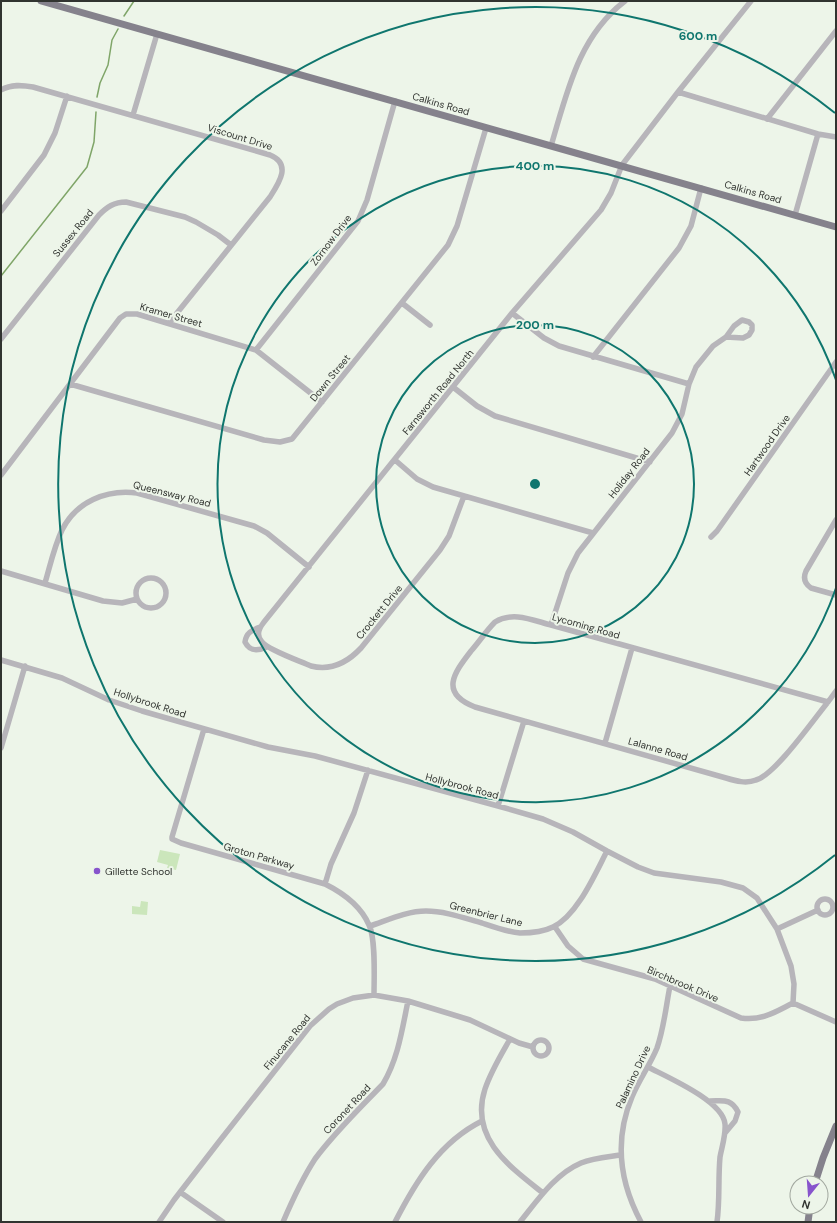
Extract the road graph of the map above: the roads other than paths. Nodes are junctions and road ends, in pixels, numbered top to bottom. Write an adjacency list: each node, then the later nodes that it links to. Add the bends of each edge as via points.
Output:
1 (41, 1): 5 (main road, Calkins Road)
2 (624, 1): 15 (street, via 602,23 584,51 572,77)
3 (751, 1): 7 (street, Farnsworth Road North)
4 (836, 31): 11 (street)
5 (157, 34): 9 (main road, Calkins Road); 10 (street)
6 (1, 90): 8 (street, Viscount Drive, via 10,86 25,85)
7 (678, 92): 11 (street); 16 (street, Farnsworth Road North)
8 (67, 96): 10 (street, Viscount Drive); 18 (street, via 55,133 44,155)
9 (395, 101): 12 (main road, Calkins Road); 28 (street, Zornow Drive, via 367,200 358,221)
10 (134, 115): 21 (street, Viscount Drive, via 270,154 281,162 282,171 270,196)
11 (767, 119): 13 (street)
12 (486, 128): 15 (main road, Calkins Road); 22 (street, Down Street, via 454,234)
13 (818, 134): 14 (street); 19 (street)
14 (836, 138)
15 (551, 146): 16 (main road, Calkins Road)
16 (622, 165): 17 (main road, Calkins Road); 23 (street, Farnsworth Road North, via 601,210)
17 (701, 188): 19 (main road, Calkins Road); 29 (street, via 691,226 679,248)
18 (1, 211)
19 (795, 215): 20 (main road, Calkins Road)
20 (836, 226)
21 (230, 245): 24 (street, Viscount Drive); 27 (street, Sussex Road, via 207,227 185,218 126,202 111,205 99,215)
22 (402, 303): 25 (street); 34 (street, Down Street)
23 (512, 313): 29 (street, via 548,341); 33 (street, Farnsworth Road North)
24 (169, 323): 28 (street, Kramer Street); 31 (street, Kramer Street, via 137,314 122,316)
25 (430, 325)
26 (726, 337): 26 (street, Holiday Road, via 743,338 749,335 752,325 742,320); 32 (street, Holiday Road, via 706,353 696,367)
27 (1, 339)
28 (256, 350): 34 (street, Kramer Street)
29 (593, 357): 32 (street)
30 (836, 362): 41 (street, Hartwood Drive, via 717,531)
31 (70, 384): 34 (street, Down Street, via 275,442 292,439); 37 (street, Kramer Street)
32 (689, 384): 36 (street, Holiday Road, via 677,424)
33 (453, 387): 35 (street, Farnsworth Road North); 36 (street, via 494,416)
34 (322, 402)
35 (395, 460): 38 (street, via 422,482); 42 (street, Farnsworth Road North)
36 (650, 462): 40 (street, Holiday Road)
37 (1, 475)
38 (464, 496): 40 (street); 49 (street, Crockett Drive, via 449,536 440,550 351,658 340,665 317,668)
39 (836, 520): 45 (street, via 806,571 804,579 811,588)
40 (593, 533): 47 (street, Holiday Road, via 572,563)
41 (710, 537)
42 (309, 567): 44 (street, Queensway Road, via 267,533 254,526 137,493 120,492 95,498 73,514 59,536); 48 (street, Farnsworth Road North)
43 (1, 571): 44 (street)
44 (45, 583): 46 (street, via 108,602 122,603)
45 (836, 595)
46 (137, 599): 46 (street, via 139,585 147,579 156,580 164,586 164,600 157,607 148,608)
47 (551, 624): 50 (street, Lycoming Road); 55 (street, Lycoming Road, via 518,617 501,618 459,667 453,680 456,694 466,704)
48 (260, 627): 49 (street, via 259,638); 49 (street, Crockett Drive, via 249,632 245,642 255,650)
49 (267, 647)
50 (632, 648): 54 (street, Lycoming Road); 57 (street)
51 (1, 660): 52 (street, Hollybrook Road)
52 (25, 666): 56 (street, Hollybrook Road, via 62,678 128,707); 58 (street)
53 (836, 691): 54 (street, Lalanne Road)
54 (828, 702): 57 (street, Lalanne Road, via 774,768 755,781 740,782)
55 (524, 721): 57 (street, Lalanne Road); 60 (street)
56 (204, 729): 59 (street, Hollybrook Road); 62 (street, Groton Parkway, via 172,838)
57 (605, 743)
58 (1, 748)
59 (368, 770): 60 (street, Hollybrook Road); 62 (street, via 354,813)
60 (498, 806): 61 (street, Hollybrook Road, via 558,825)
61 (607, 851): 65 (street, via 575,907); 66 (street, Hollybrook Road, via 654,873 721,882 743,888 757,898)
62 (325, 884): 64 (street, Groton Parkway, via 352,902)
63 (818, 910): 66 (street)
64 (370, 926): 65 (street, Greenbrier Lane, via 397,916 426,911 453,915 519,933 544,931); 68 (street, Groton Parkway, via 374,959)
65 (555, 927): 67 (street, Birchbrook Drive, via 568,946 583,959 655,979)
66 (777, 929): 70 (street, Hollybrook Road, via 791,966 794,984)
67 (670, 986): 70 (street, Birchbrook Drive, via 741,1018 761,1018); 74 (street, Palamino Drive, via 660,1039)
68 (374, 995): 69 (street, Finucane Road); 81 (street, Finucane Road, via 353,998 329,1008 310,1026)
69 (408, 1001): 72 (street, Finucane Road, via 470,1020); 85 (street, Coronet Road, via 396,1054 383,1084 315,1160 290,1204)
70 (793, 1003): 71 (street)
71 (836, 1022)
72 (510, 1039): 73 (street, Finucane Road); 76 (street, via 485,1088)
73 (533, 1047)
74 (648, 1067): 75 (street); 79 (street, Palamino Drive, via 635,1089 627,1110)
75 (710, 1101): 78 (street, via 722,1114); 78 (street, via 729,1102 738,1112 735,1121)
76 (482, 1120): 82 (street, via 488,1138 498,1155); 86 (street, via 457,1136 437,1156 415,1185)
77 (836, 1126): 80 (main road)
78 (725, 1133): 89 (street, via 720,1158)
79 (620, 1155): 82 (street, via 597,1158 574,1166); 88 (street, Palamino Drive, via 625,1184)
80 (818, 1175)
81 (180, 1192): 83 (street, Finucane Road); 84 (street)
82 (543, 1193): 87 (street)
83 (159, 1222)
84 (223, 1222)
85 (283, 1222)
86 (395, 1222)
87 (520, 1222)
88 (640, 1222)
89 (717, 1222)

